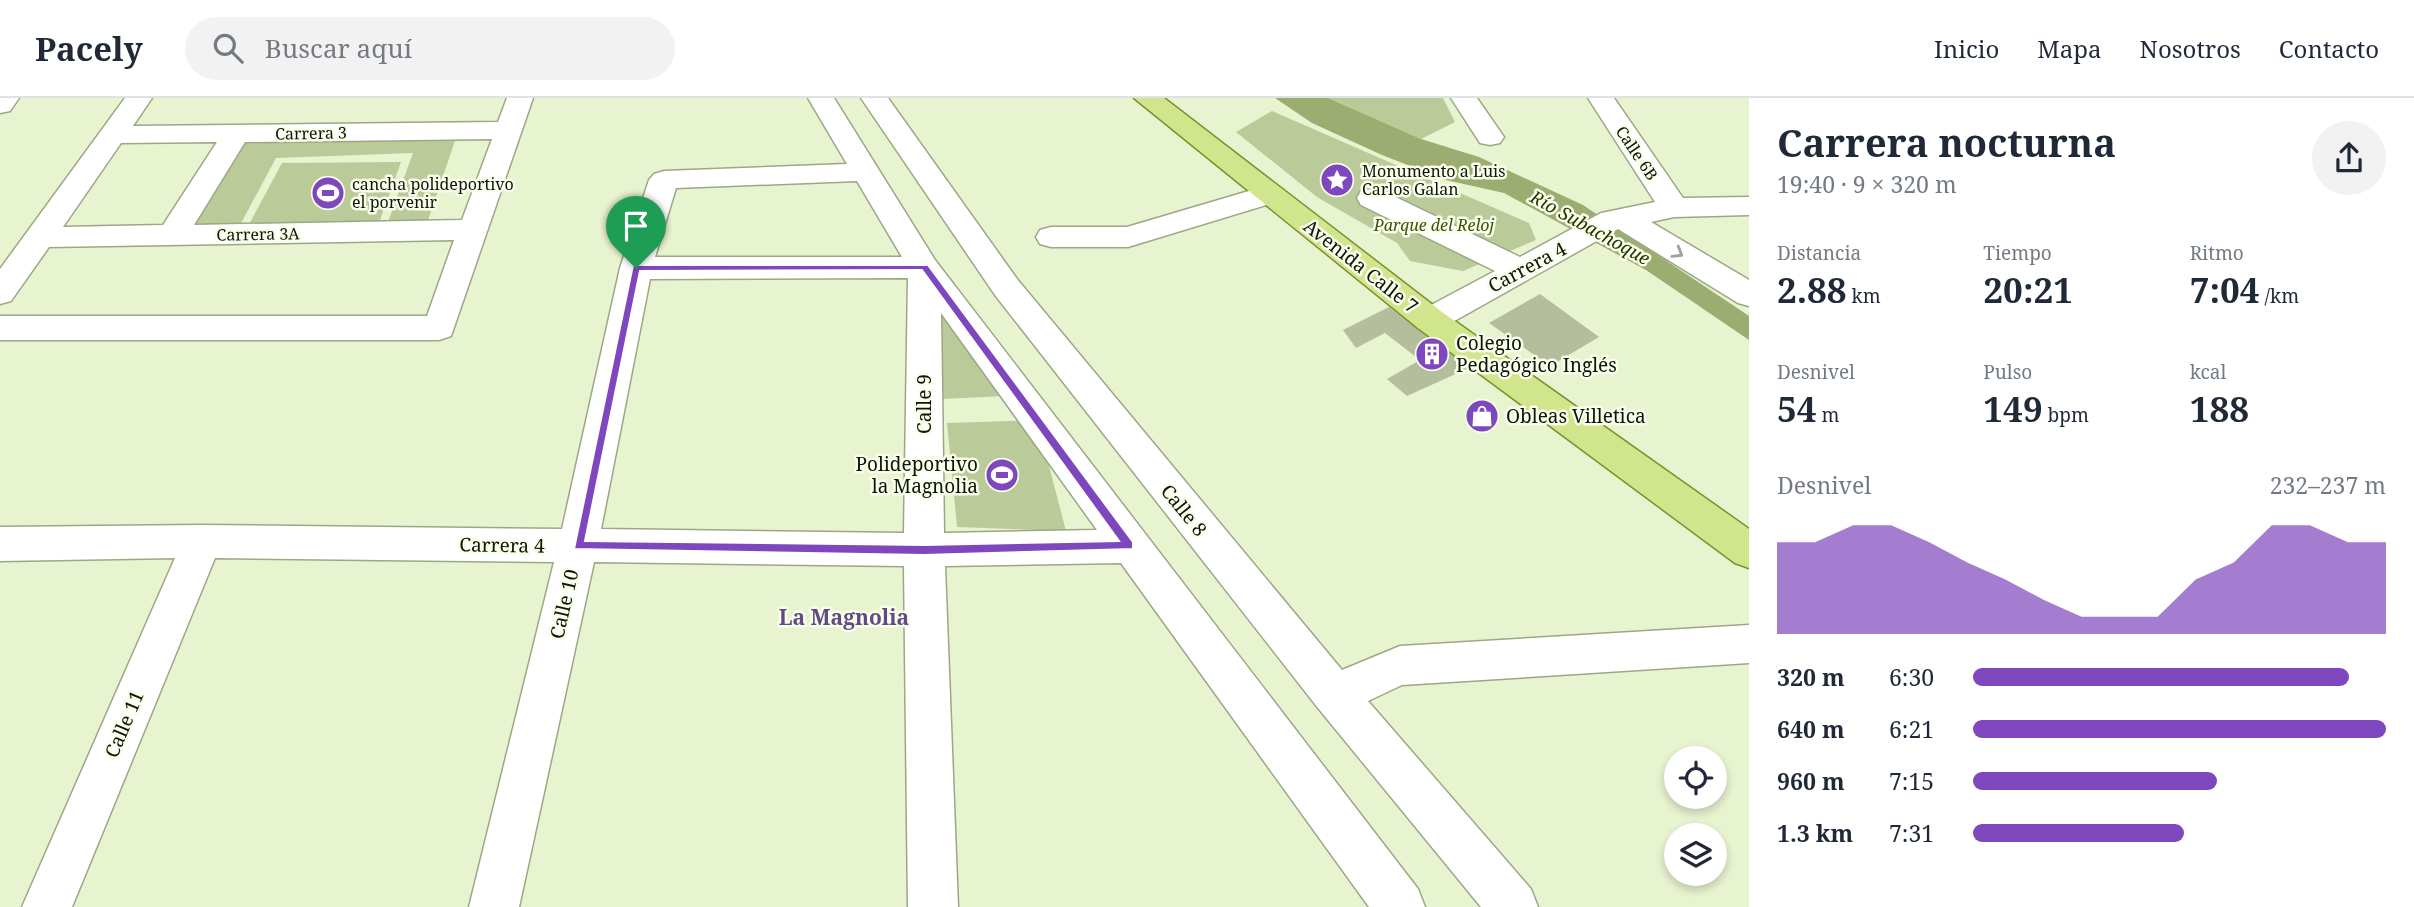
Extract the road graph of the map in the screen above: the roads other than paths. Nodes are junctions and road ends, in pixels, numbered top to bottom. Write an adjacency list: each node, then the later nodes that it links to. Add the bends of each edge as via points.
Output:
1 (6, 98): 9 (street)
2 (139, 98): 12 (street)
3 (520, 98): 10 (street)
4 (821, 98): 14 (street)
5 (874, 98): 38 (street, Calle 8, via 1006,287)
6 (1147, 98): 15 (main road, Avenida Calle 7)
7 (1464, 98): 13 (street)
8 (1601, 98): 18 (street, Calle 6B)
9 (0, 105)
10 (509, 130): 11 (street, Carrera 3); 20 (street)
11 (236, 134): 12 (street, Carrera 3); 21 (street)
12 (113, 135): 22 (street)
13 (1490, 137)
14 (868, 173): 24 (street); 25 (street, Calle 10, via 664,180)
15 (1269, 194): 23 (street, via 1128,237); 29 (main road, Avenida Calle 7)
16 (1373, 198): 26 (street)
17 (1749, 206): 18 (street, Carrera 4)
18 (1674, 208): 19 (street, Carrera 4)
19 (1616, 219): 26 (street, Carrera 4); 28 (street, one-way to 28)
20 (473, 230): 21 (street, Carrera 3A); 30 (street, via 439,328)
21 (172, 235): 22 (street, Carrera 3A)
22 (42, 237): 27 (street)
23 (1051, 237)
24 (924, 267): 25 (street); 33 (street); 35 (street, Calle 9)
25 (636, 268): 32 (street, Calle 10)
26 (1519, 271): 29 (street, Carrera 4)
27 (0, 293)
28 (1749, 295)
29 (1430, 320): 36 (main road, Avenida Calle 7)
30 (0, 328)
31 (202, 541): 32 (street, Carrera 4); 34 (street, Carrera 4); 39 (street, Calle 11)
32 (578, 545): 35 (street, Carrera 4); 40 (street, Calle 10)
33 (1129, 546): 35 (street, Carrera 4); 42 (street)
34 (4, 549)
35 (924, 550): 41 (street, Calle 9)
36 (1749, 551)
37 (1749, 644): 38 (street, via 1401,666)
38 (1334, 694): 43 (street, Calle 8)
39 (47, 907)
40 (494, 907)
41 (933, 907)
42 (1400, 907)
43 (1513, 907)

